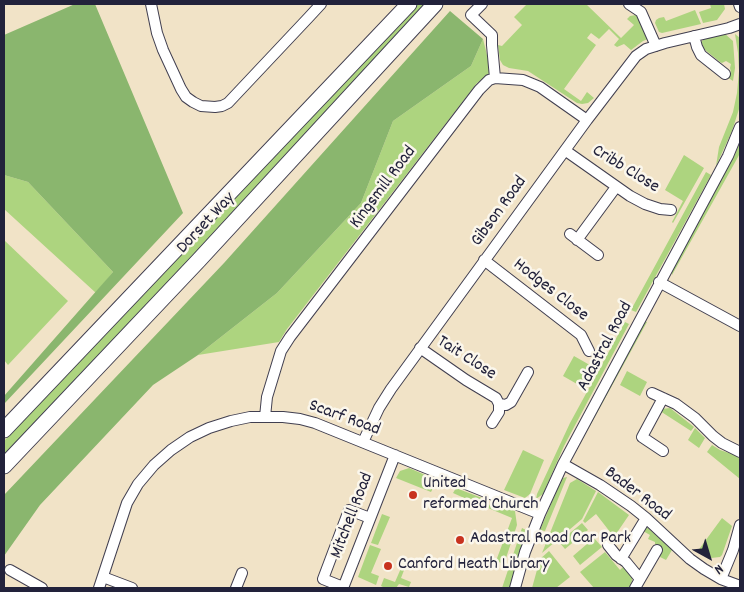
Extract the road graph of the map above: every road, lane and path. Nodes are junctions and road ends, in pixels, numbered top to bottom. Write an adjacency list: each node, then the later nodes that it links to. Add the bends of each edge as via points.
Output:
1 (151, 4): 2 (street, via 163,50 186,98 200,106 215,107 228,102)
2 (320, 4)
3 (409, 4): 31 (highway, Dorset Way)
4 (435, 4): 37 (highway, Dorset Way)
5 (482, 4): 13 (street, via 471,15 492,35)
6 (629, 4): 11 (street, via 641,12)
7 (739, 4): 8 (street)
8 (740, 7)
9 (740, 24): 10 (street, Gibson Road)
10 (694, 36): 11 (street, Gibson Road); 12 (street, via 700,55)
11 (656, 46): 14 (street, Gibson Road, via 636,56)
12 (725, 74)
13 (496, 78): 14 (street, via 523,80 540,87); 29 (street, Kingsmill Road, via 479,90 290,336 281,350 267,397)
14 (587, 120): 16 (street, Gibson Road)
15 (740, 127): 21 (street, Adastral Road, via 728,156)
16 (566, 151): 17 (street, Cribb Close); 20 (street, Gibson Road)
17 (616, 187): 18 (street, Cribb Close, via 645,204); 19 (street, via 574,237)
18 (671, 210)
19 (598, 255)
20 (484, 260): 23 (street, Gibson Road); 24 (street, Hodges Close, via 581,335)
21 (659, 282): 22 (street); 36 (street, Adastral Road)
22 (740, 326)
23 (420, 348): 28 (street, Tait Close, via 496,398); 32 (street, Gibson Road, via 383,401)
24 (589, 351)
25 (528, 372): 28 (street, via 511,402)
26 (652, 393): 27 (street)
27 (663, 398): 33 (street, via 642,437); 34 (street, via 695,418 712,436)
28 (499, 404): 30 (street, Tait Close, via 499,412)
29 (265, 416): 32 (street, Scarf Road, via 300,419); 47 (street, Scarf Road, via 209,428 190,437 154,465 127,503)
30 (492, 423)
31 (4, 430)
32 (363, 442): 35 (street, Scarf Road)
33 (663, 451)
34 (740, 452)
35 (395, 455): 38 (street, Scarf Road); 39 (street, Mitchell Road)
36 (563, 464): 38 (street, Adastral Road); 40 (street, Bader Road)
37 (4, 466)
38 (540, 514): 56 (street, Adastral Road)
39 (370, 518): 55 (street, Mitchell Road); 55 (street, via 349,510 323,579)
40 (646, 518): 44 (street); 48 (street, Bader Road, via 690,559)
41 (740, 525): 48 (street)
42 (608, 545): 44 (street)
43 (657, 550): 49 (street)
44 (621, 559): 49 (street)
45 (16, 571): 51 (street)
46 (242, 573): 54 (street)
47 (103, 577): 52 (street, Scarf Road); 53 (street)
48 (721, 578): 50 (street, Bader Road)
49 (638, 584)
50 (740, 586)
51 (42, 588)
52 (98, 588)
53 (132, 588)
54 (236, 588)
55 (343, 588)
56 (515, 588)

